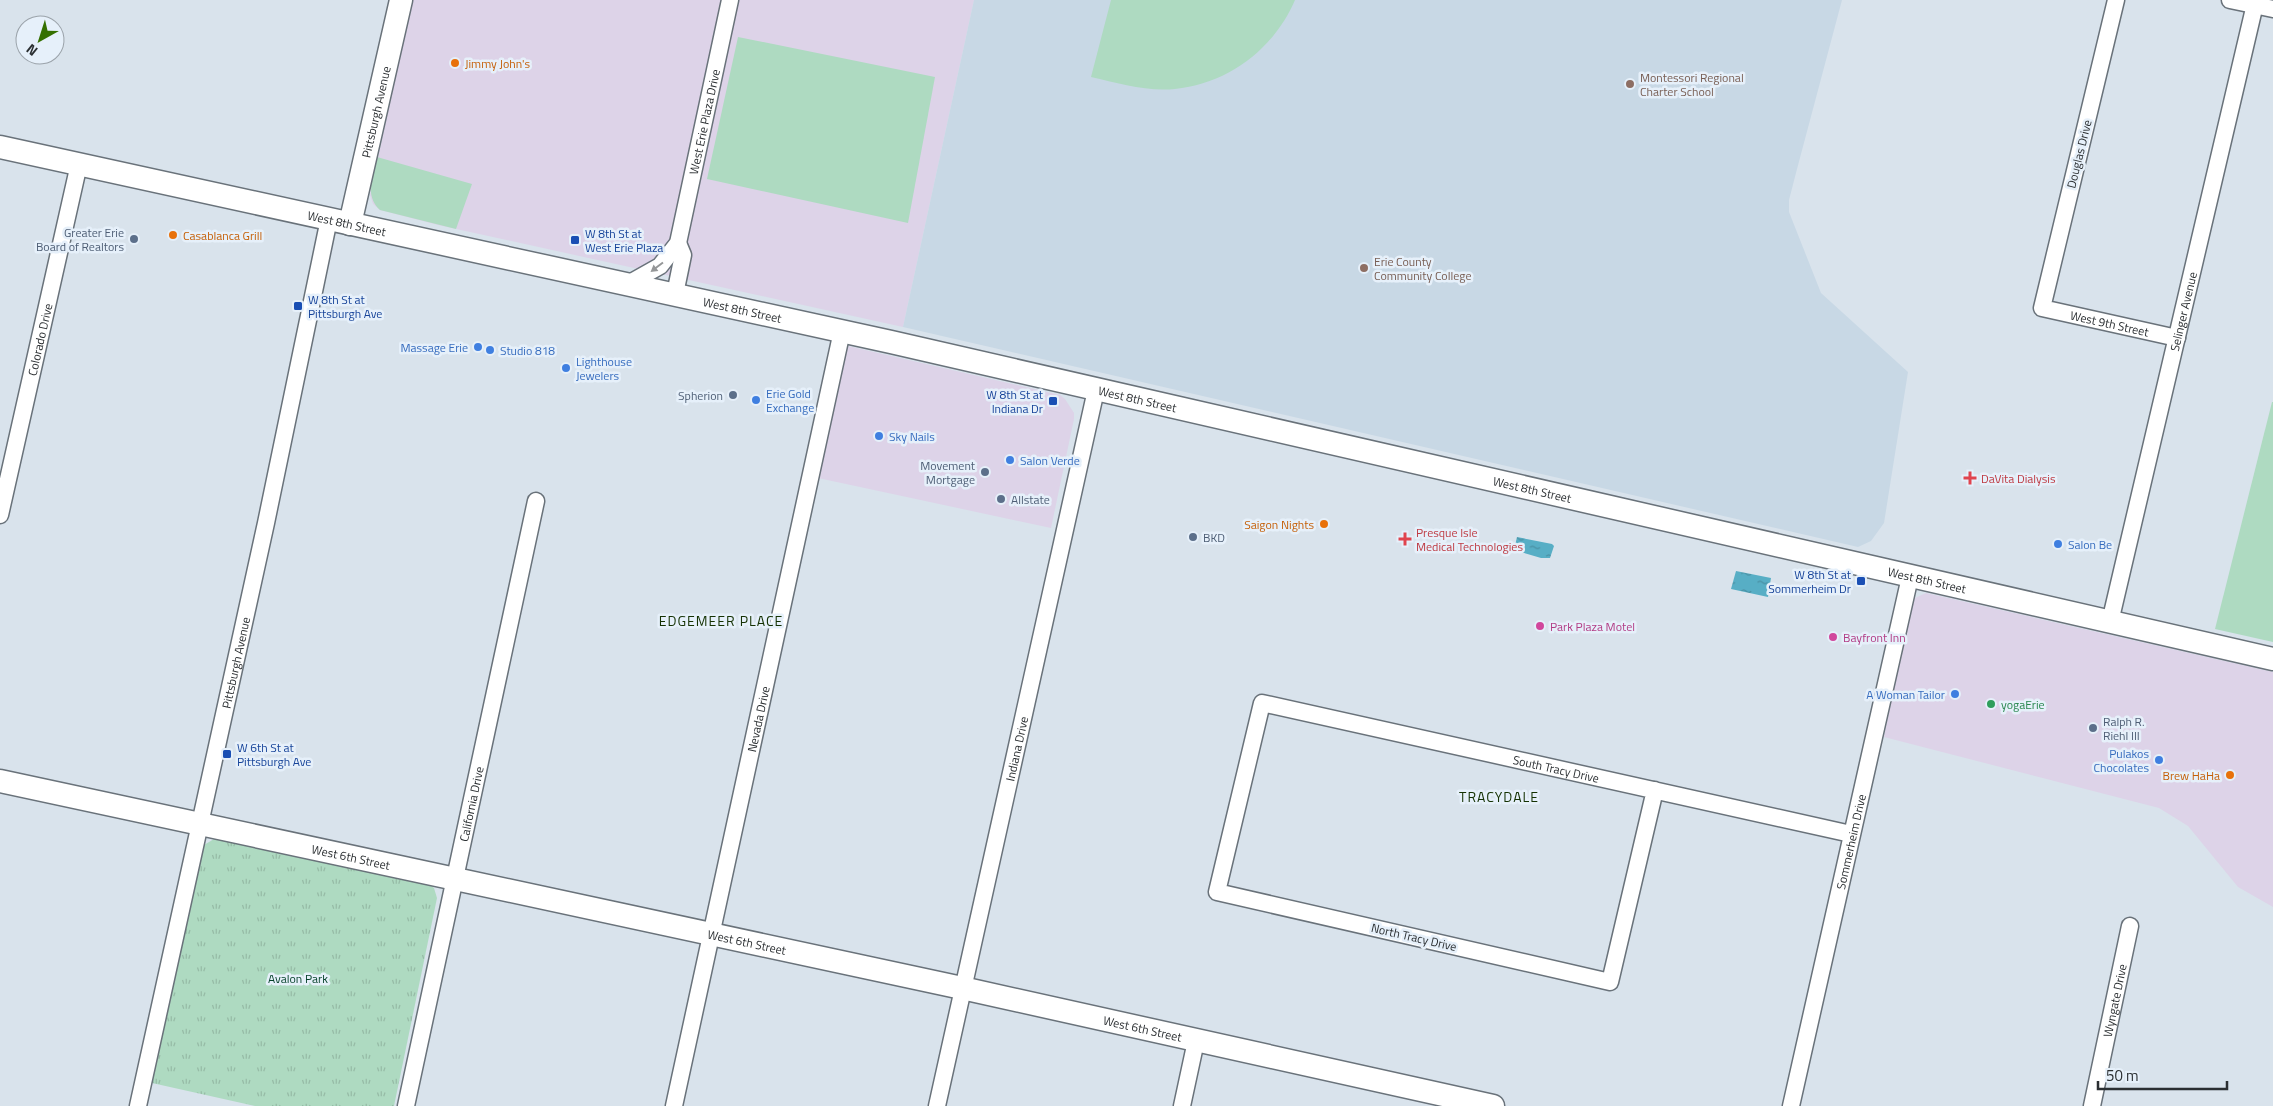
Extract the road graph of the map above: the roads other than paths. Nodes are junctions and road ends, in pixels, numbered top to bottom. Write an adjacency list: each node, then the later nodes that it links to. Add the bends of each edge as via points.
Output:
1 (401, 0): 9 (main road, Pittsburgh Avenue)
2 (730, 0): 10 (street, West Erie Plaza Drive)
3 (2116, 0): 13 (street, Douglas Drive)
4 (2230, 0): 5 (street)
5 (2256, 2): 6 (street); 15 (street, Selinger Avenue)
6 (2273, 9)
7 (0, 147): 8 (main road, West 8th Street)
8 (79, 164): 9 (main road, West 8th Street); 18 (street, Colorado Drive)
9 (340, 222): 11 (main road, West 8th Street); 25 (street, Pittsburgh Avenue, via 266,523)
10 (678, 243): 11 (street, West Erie Plaza Drive, one-way to 11, via 660,266); 12 (street, West Erie Plaza Drive, via 682,255)
11 (628, 284): 12 (main road, West 8th Street)
12 (675, 294): 14 (main road, West 8th Street)
13 (2042, 308): 15 (street, West 9th Street)
14 (842, 332): 16 (main road, West 8th Street); 29 (street, Nevada Drive)
15 (2177, 338): 20 (street, Selinger Avenue)
16 (1096, 390): 19 (main road, West 8th Street); 30 (street, Indiana Drive)
17 (536, 501): 27 (street, California Drive)
18 (0, 515)
19 (1910, 577): 20 (main road, West 8th Street); 26 (street, Sommerheim Drive)
20 (2110, 622): 21 (main road, West 8th Street)
21 (2273, 659)
22 (1262, 703): 24 (street, South Tracy Drive); 24 (street, North Tracy Drive, via 1217,892 1600,980 1610,982)
23 (0, 781): 25 (main road, West 6th Street)
24 (1655, 790): 26 (street, South Tracy Drive)
25 (199, 824): 27 (main road, West 6th Street); 32 (street, Pittsburgh Avenue)
26 (1851, 834): 38 (street, Sommerheim Drive)
27 (455, 880): 29 (main road, West 6th Street); 33 (street, California Drive)
28 (2130, 926): 39 (street, Wyngate Drive)
29 (711, 934): 30 (main road, West 6th Street); 34 (street, Nevada Drive)
30 (962, 988): 31 (main road, West 6th Street); 35 (street, Indiana Drive)
31 (1196, 1041): 36 (street); 37 (main road, West 6th Street)
32 (138, 1106)
33 (406, 1106)
34 (674, 1106)
35 (936, 1106)
36 (1182, 1106)
37 (1493, 1106)
38 (1791, 1106)
39 (2092, 1106)

